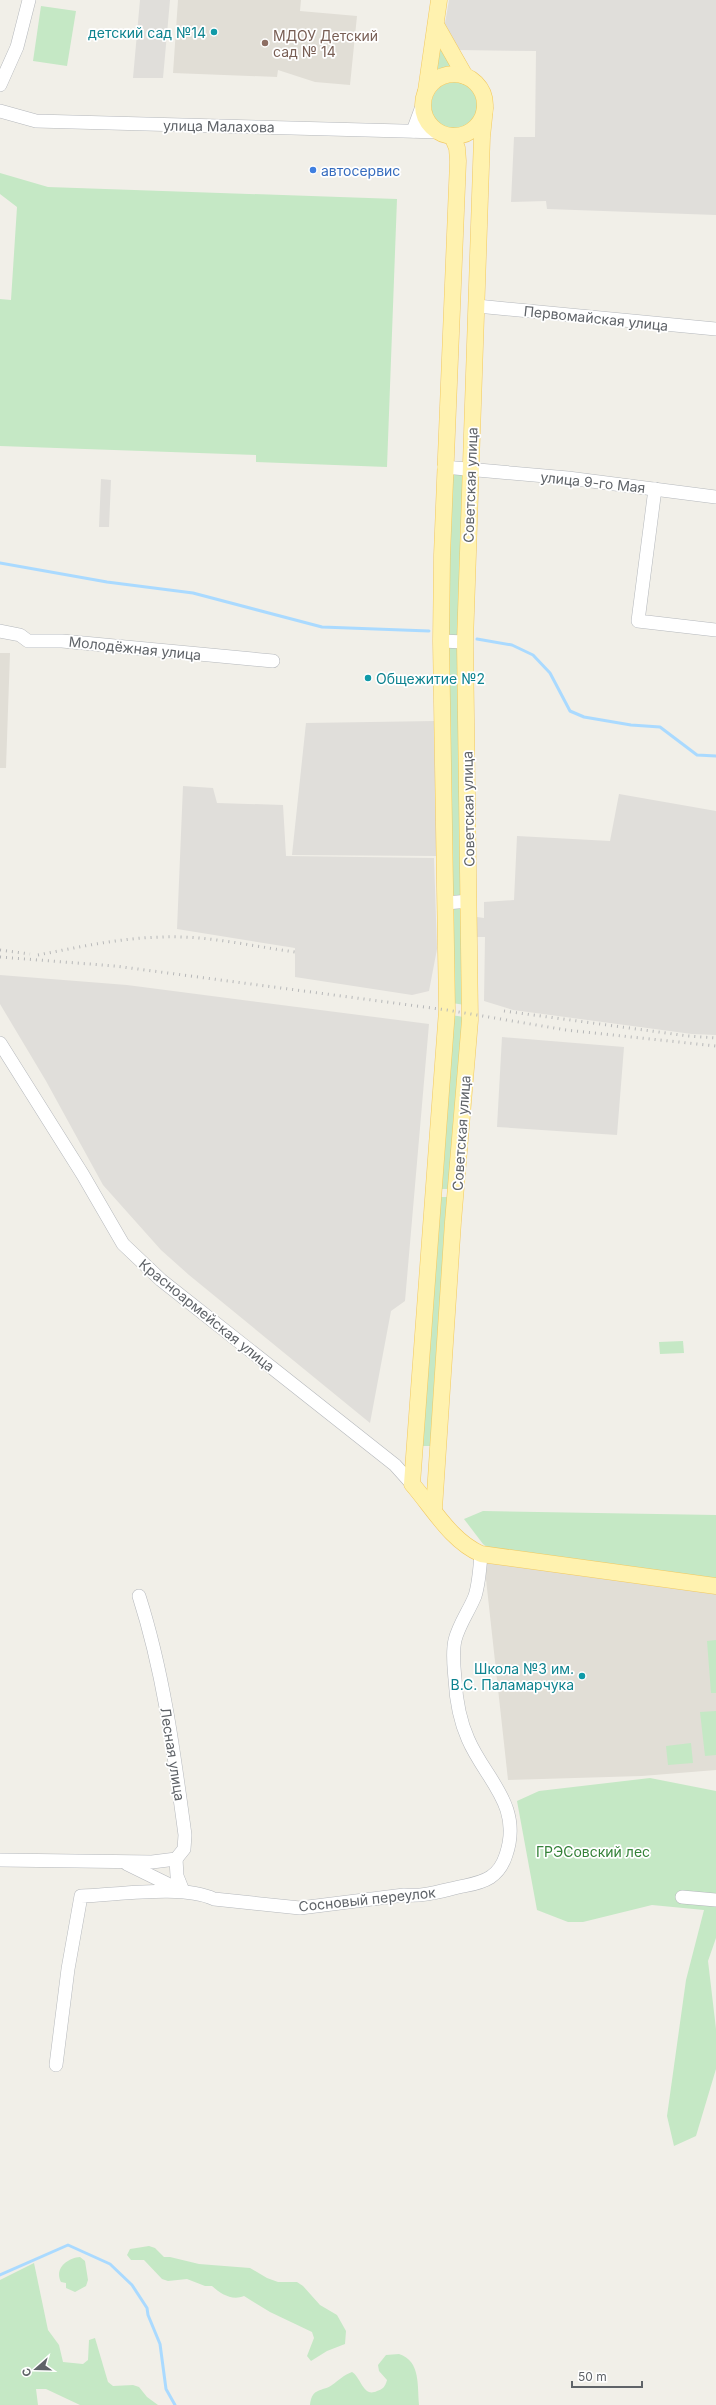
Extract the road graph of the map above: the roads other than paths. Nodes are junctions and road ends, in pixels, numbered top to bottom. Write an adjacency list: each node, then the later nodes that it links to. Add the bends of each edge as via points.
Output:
1 (29, 0): 5 (street, via 17,47)
2 (440, 0): 3 (main road)
3 (436, 25): 4 (main road, Советская улица); 6 (main road, Советская улица)
4 (465, 76): 6 (main road, via 441,76); 7 (main road, Советская улица, via 473,80 482,91)
5 (0, 85)
6 (425, 96): 9 (street); 10 (main road, Советская улица, via 426,117 432,127)
7 (485, 108): 10 (main road, via 480,121 471,131); 11 (main road, Советская улица)
8 (0, 111): 9 (street, улица Малахова, via 36,121)
9 (414, 131): 10 (street, улица Малахова)
10 (446, 134): 13 (main road, Советская улица, via 457,148 458,161)
11 (477, 306): 12 (street, Первомайская улица); 14 (main road, Советская улица)
12 (716, 329)
13 (444, 467): 14 (street, улица 9-го Мая); 19 (main road, Советская улица)
14 (470, 470): 15 (street, улица 9-го Мая, via 568,478); 20 (main road, Советская улица)
15 (656, 489): 16 (street, улица 9-го Мая); 17 (street, via 638,620)
16 (716, 497)
17 (716, 630)
18 (0, 631): 21 (street, Молодёжная улица, via 20,635 28,641 62,641)
19 (441, 641): 20 (street); 23 (main road, Советская улица)
20 (465, 642): 22 (main road, Советская улица)
21 (273, 661)
22 (469, 901): 23 (street); 26 (main road, Советская улица, via 470,1020 453,1222)
23 (446, 903): 25 (main road, Советская улица, via 447,1010)
24 (0, 1043): 25 (street, Красноармейская улица, via 123,1244 161,1280 395,1465)
25 (412, 1484): 26 (main road, Красноармейская улица)
26 (434, 1509): 27 (main road, Красноармейская улица, via 462,1542)
27 (481, 1554): 28 (main road); 33 (street, Сосновый переулок, via 475,1596 455,1640 455,1681 468,1740 506,1804 510,1830 504,1863 496,1874 487,1881 476,1884 415,1896 404,1895 320,1906 286,1907 214,1899 204,1894)
28 (716, 1586)
29 (139, 1596): 30 (street, Лесная улица, via 154,1642 168,1713 185,1835 184,1849)
30 (176, 1859): 32 (street); 33 (street, via 177,1876)
31 (0, 1860): 32 (street)
32 (123, 1862): 33 (street)
33 (183, 1891): 36 (street, Сосновый переулок, via 81,1896 68,1969)
34 (682, 1897): 35 (street)
35 (716, 1900)
36 (56, 2065)

